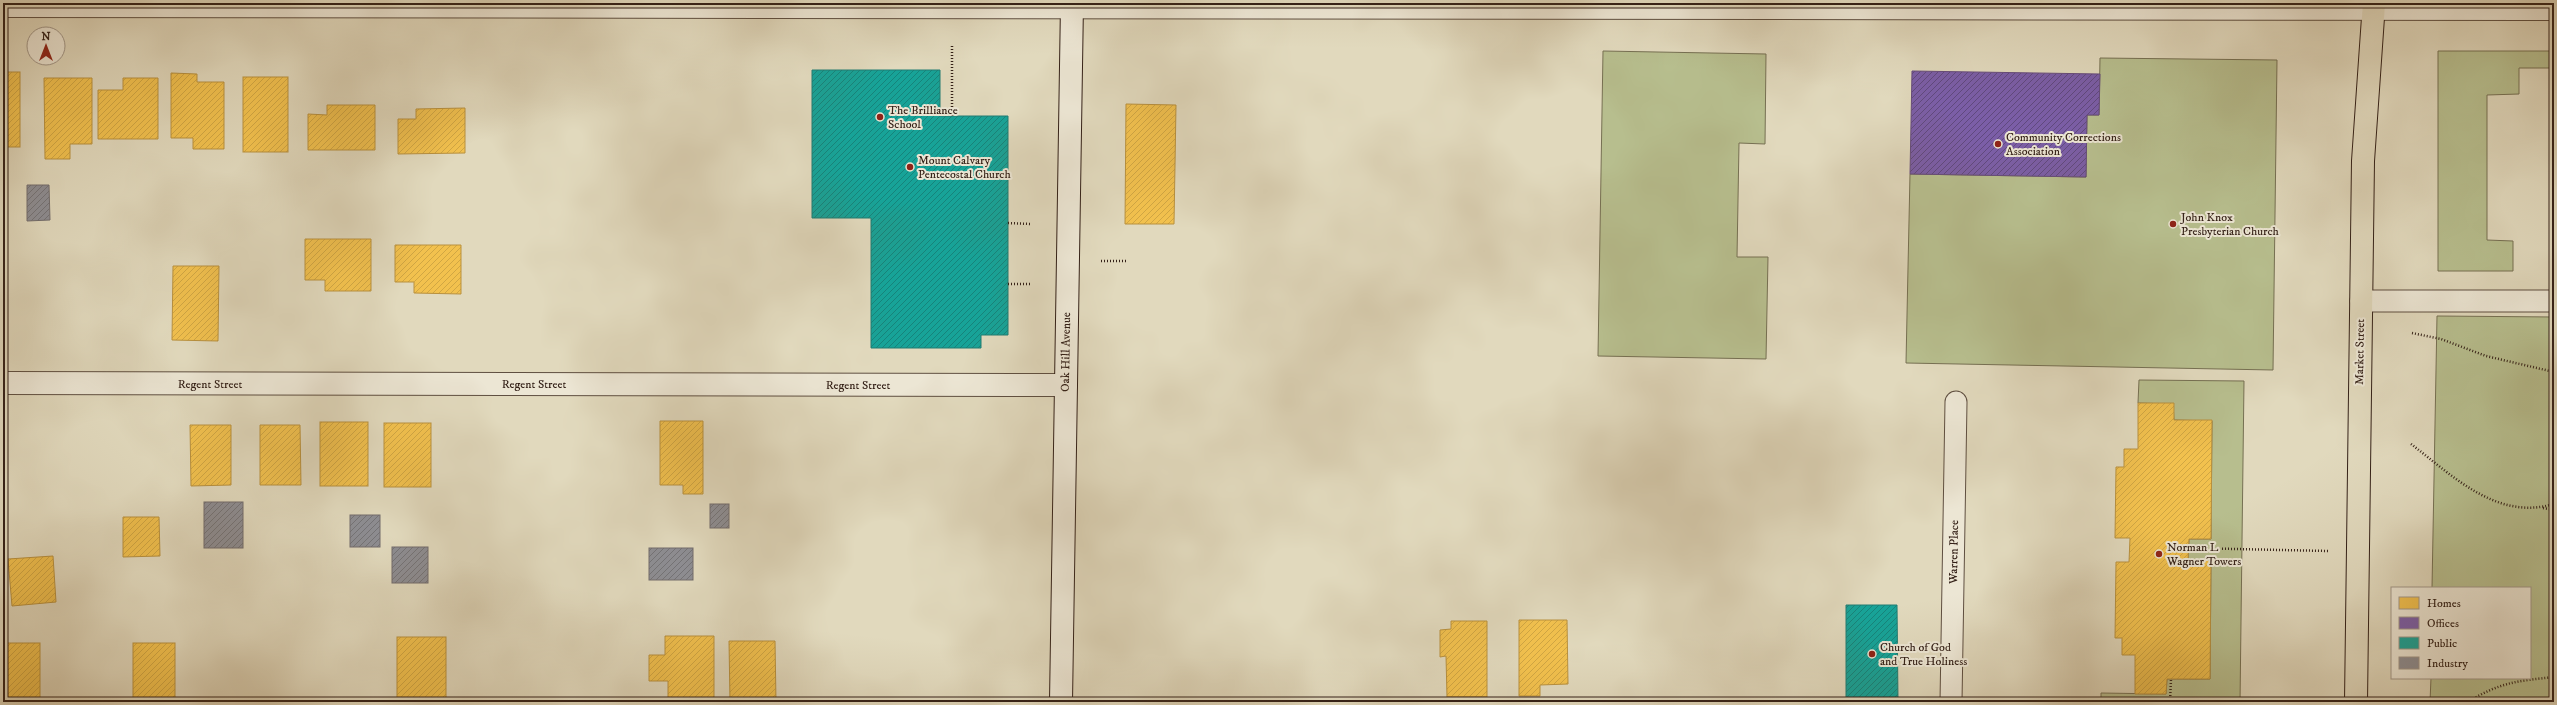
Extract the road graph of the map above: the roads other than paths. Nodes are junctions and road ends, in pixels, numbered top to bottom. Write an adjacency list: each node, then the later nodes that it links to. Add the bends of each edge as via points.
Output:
1 (1072, 5): 2 (street); 3 (street); 8 (street, Oak Hill Avenue)
2 (3, 6)
3 (2374, 6): 4 (street); 5 (main road, Market Street, via 2363,161)
4 (2554, 9)
5 (2360, 301): 6 (lane); 12 (main road, Market Street)
6 (2554, 301)
7 (3, 383): 8 (street, Regent Street)
8 (1066, 385): 10 (street, Oak Hill Avenue)
9 (1956, 402): 11 (lane, Warren Place)
10 (1061, 702)
11 (1951, 702)
12 (2356, 702)

